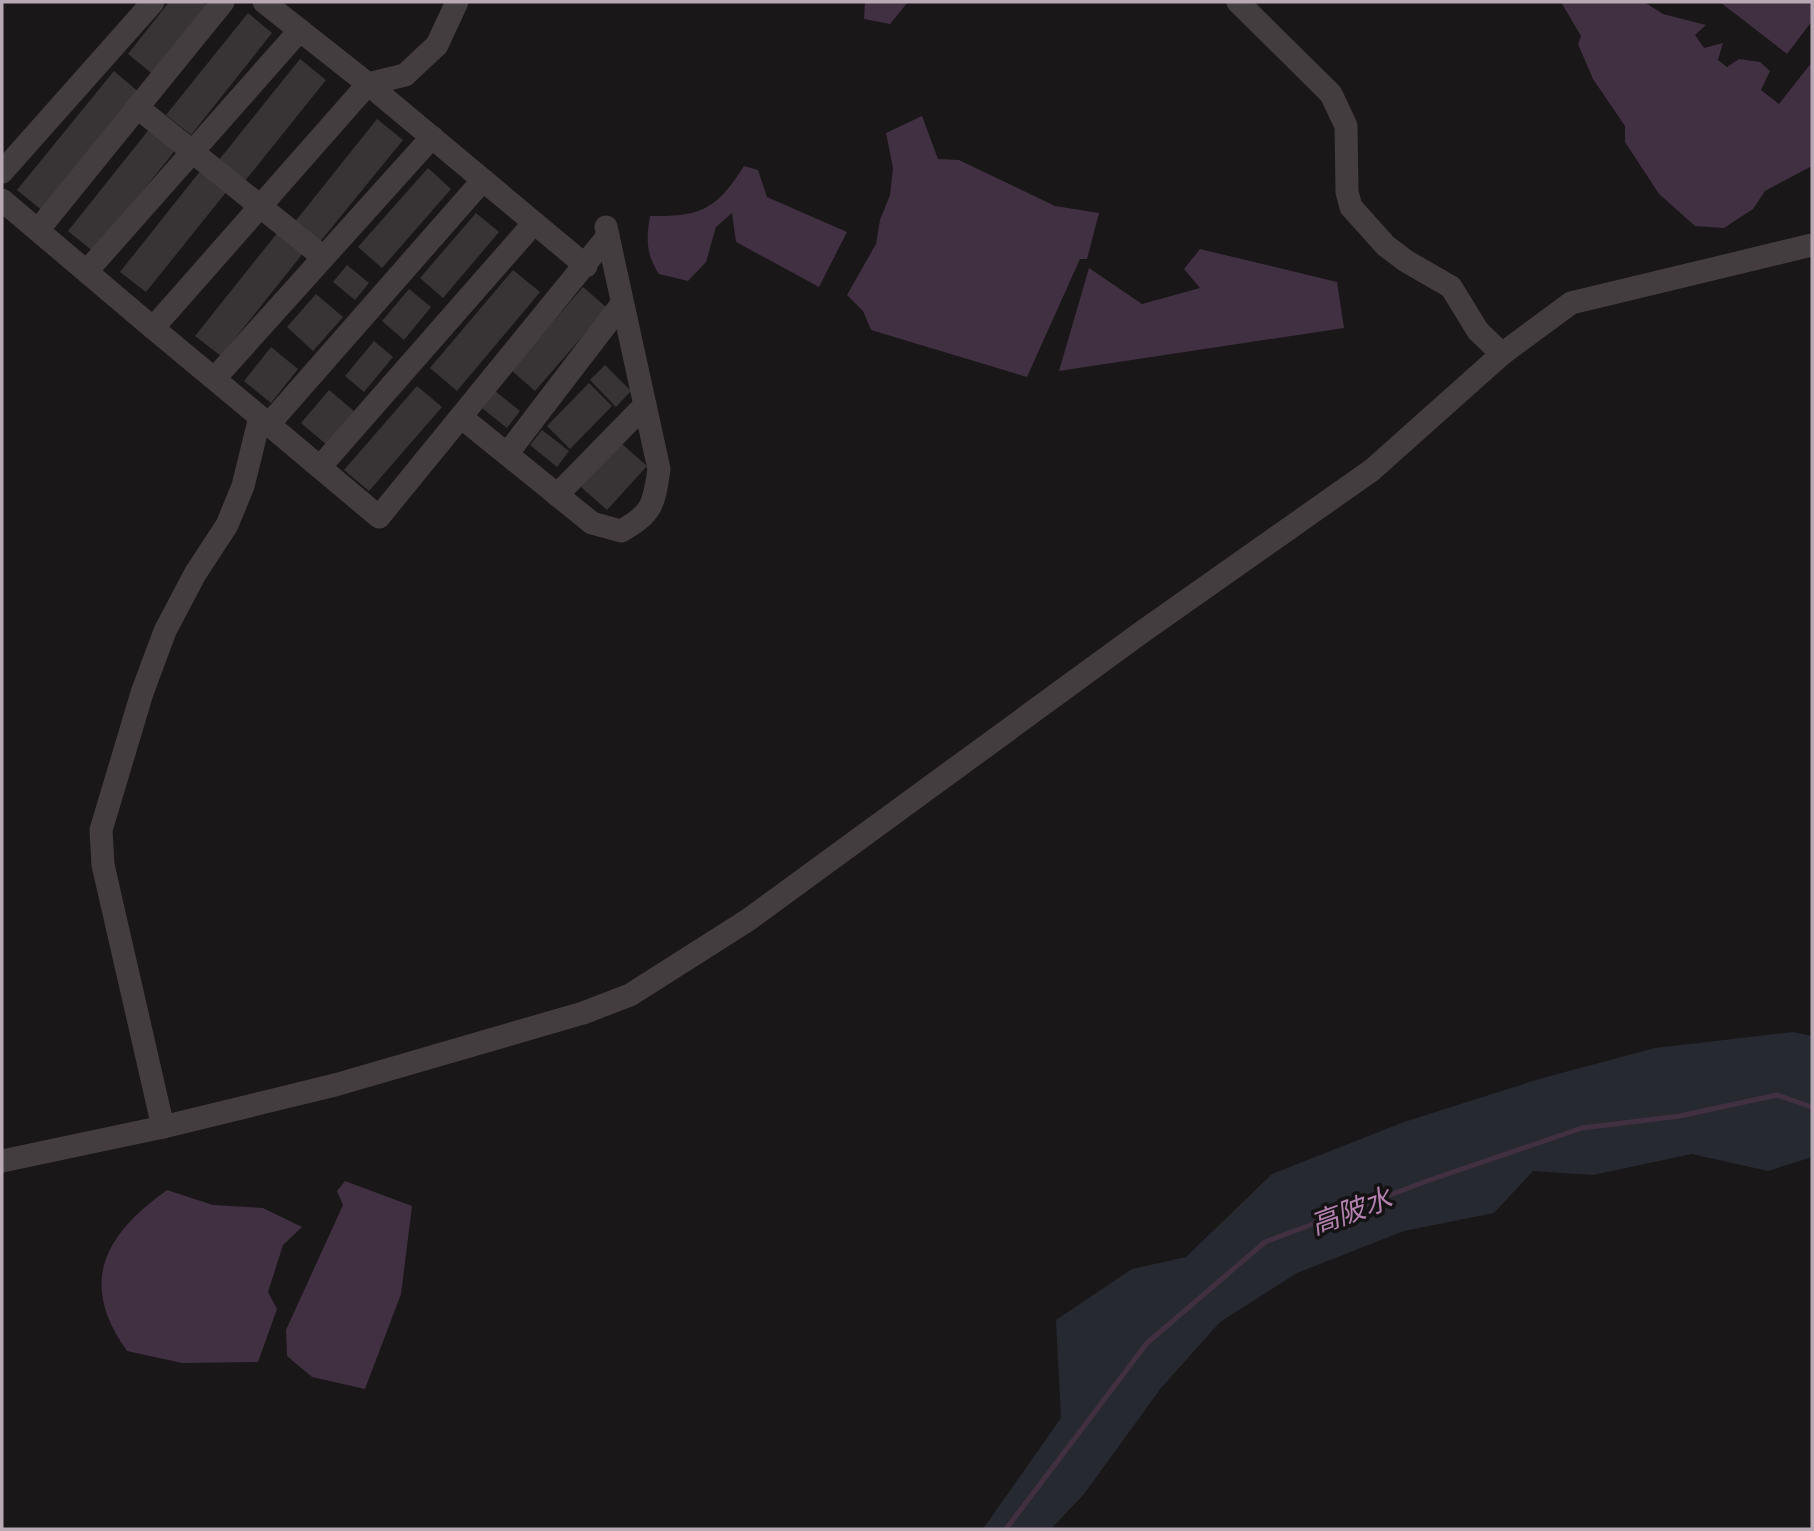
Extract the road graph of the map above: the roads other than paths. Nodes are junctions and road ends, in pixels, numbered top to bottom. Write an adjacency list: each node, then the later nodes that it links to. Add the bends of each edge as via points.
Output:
1 (153, 2): 11 (street)
2 (223, 2): 8 (street)
3 (264, 2): 6 (street)
4 (457, 2): 7 (street, via 437,45 405,75)
5 (1238, 2): 23 (street, via 1331,94 1346,126 1347,192 1367,228 1406,261 1451,287 1478,331)
6 (300, 30): 7 (street); 10 (street)
7 (368, 84): 9 (street); 14 (street)
8 (137, 107): 10 (street); 16 (street)
9 (432, 137): 12 (street); 18 (street)
10 (191, 151): 14 (street); 20 (street)
11 (2, 172)
12 (482, 180): 15 (street); 27 (street)
13 (2, 200): 16 (street)
14 (260, 206): 18 (street); 22 (street)
15 (534, 223): 19 (street); 29 (street)
16 (38, 230): 20 (street)
17 (1812, 245): 23 (street, via 1571,303)
18 (323, 257): 24 (street)
19 (586, 266): 21 (street, via 607,231); 26 (street)
20 (86, 271): 22 (street)
21 (621, 305): 25 (street); 28 (street)
22 (153, 328): 24 (street)
23 (1502, 354): 31 (street, via 1372,470 748,920 630,995 583,1013 335,1085)
24 (215, 378): 27 (street)
25 (645, 405): 30 (street); 30 (street, via 659,469 655,497 642,519 621,531 592,523)
26 (461, 417): 28 (street); 29 (street, via 379,517)
27 (265, 421): 29 (street); 31 (street, via 227,525 165,631 101,830 103,865)
28 (507, 454): 30 (street)
29 (320, 467)
30 (557, 495)
31 (163, 1127): 32 (street)
32 (2, 1161)

